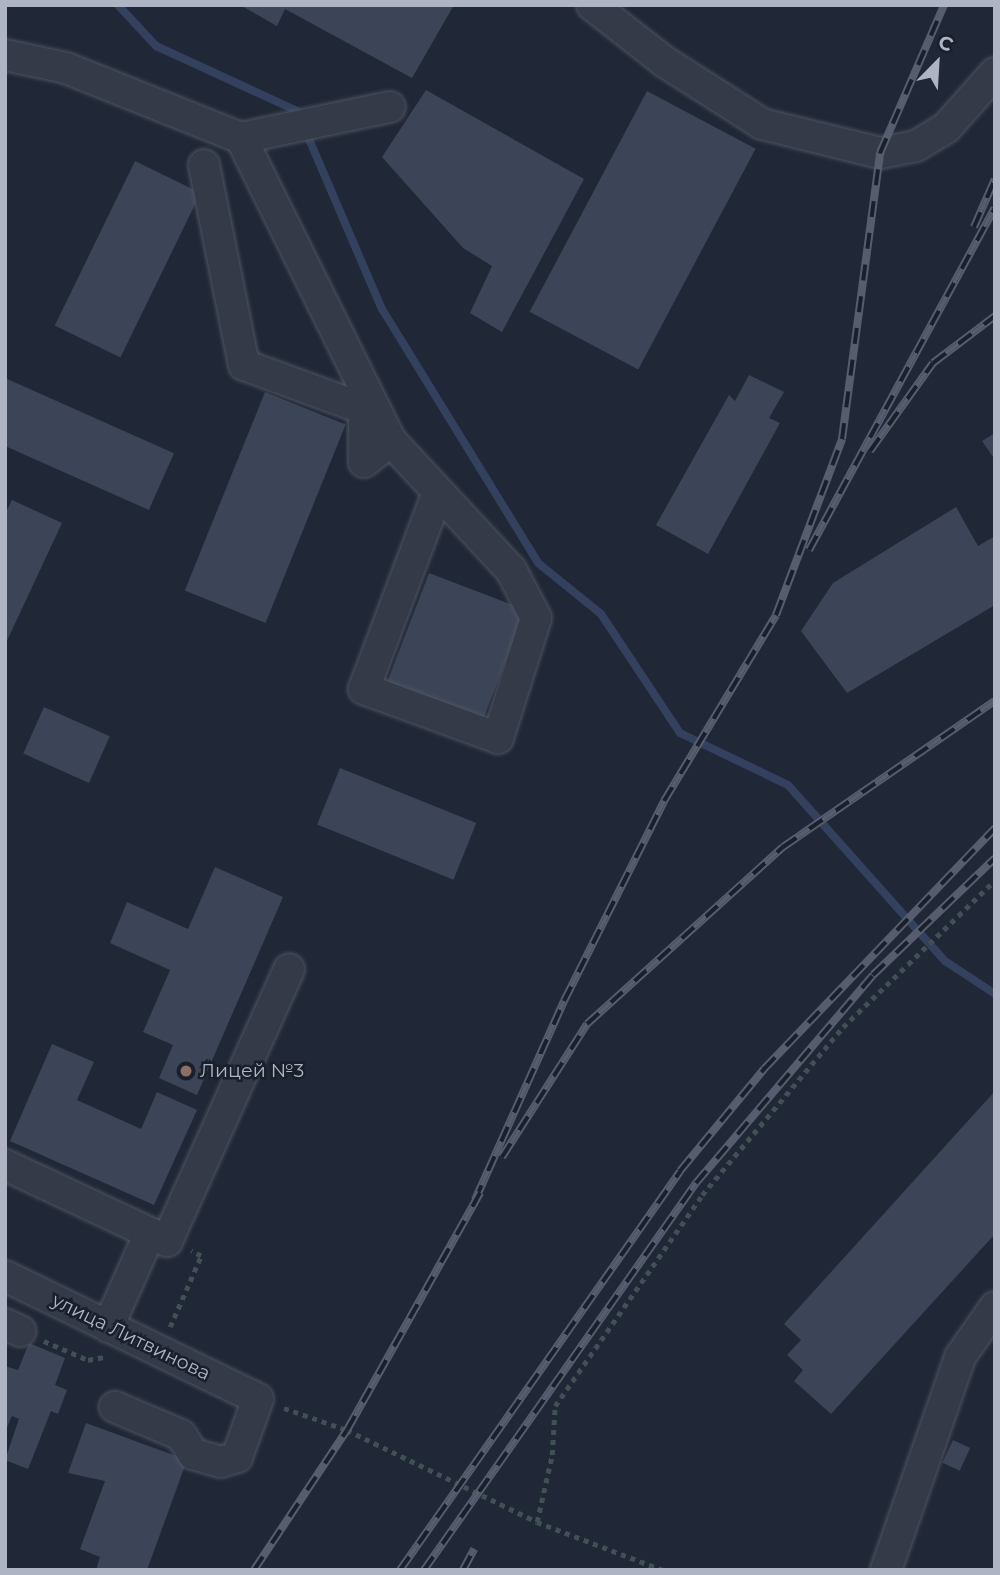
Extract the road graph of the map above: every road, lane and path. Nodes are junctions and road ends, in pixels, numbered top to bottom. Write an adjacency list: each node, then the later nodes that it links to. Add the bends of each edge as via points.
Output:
1 (592, 5): 3 (street, via 665,62 762,124 880,153 916,146 946,128)
2 (5, 55): 5 (street, via 66,68)
3 (995, 73)
4 (390, 107): 5 (street)
5 (241, 138): 7 (street)
6 (204, 164): 7 (street, via 244,365 364,409 364,462)
7 (391, 441): 8 (street, via 511,570 536,618 498,738 364,689)
8 (438, 492)
9 (995, 880): 19 (path, via 843,1027 702,1195 555,1406 552,1455)
10 (289, 969): 12 (street)
11 (5, 1165): 12 (street)
12 (159, 1237): 15 (street); 16 (path, via 201,1256)
13 (5, 1276): 15 (street, улица Литвинова)
14 (995, 1307): 21 (street, via 960,1357)
15 (108, 1327): 16 (street, улица Литвинова)
16 (160, 1350): 17 (street, улица Литвинова)
17 (258, 1399): 18 (street, via 237,1457 220,1462 194,1454 181,1435); 19 (path, via 347,1430)
18 (115, 1408)
19 (537, 1522): 20 (path)
20 (663, 1570)
21 (886, 1570)

